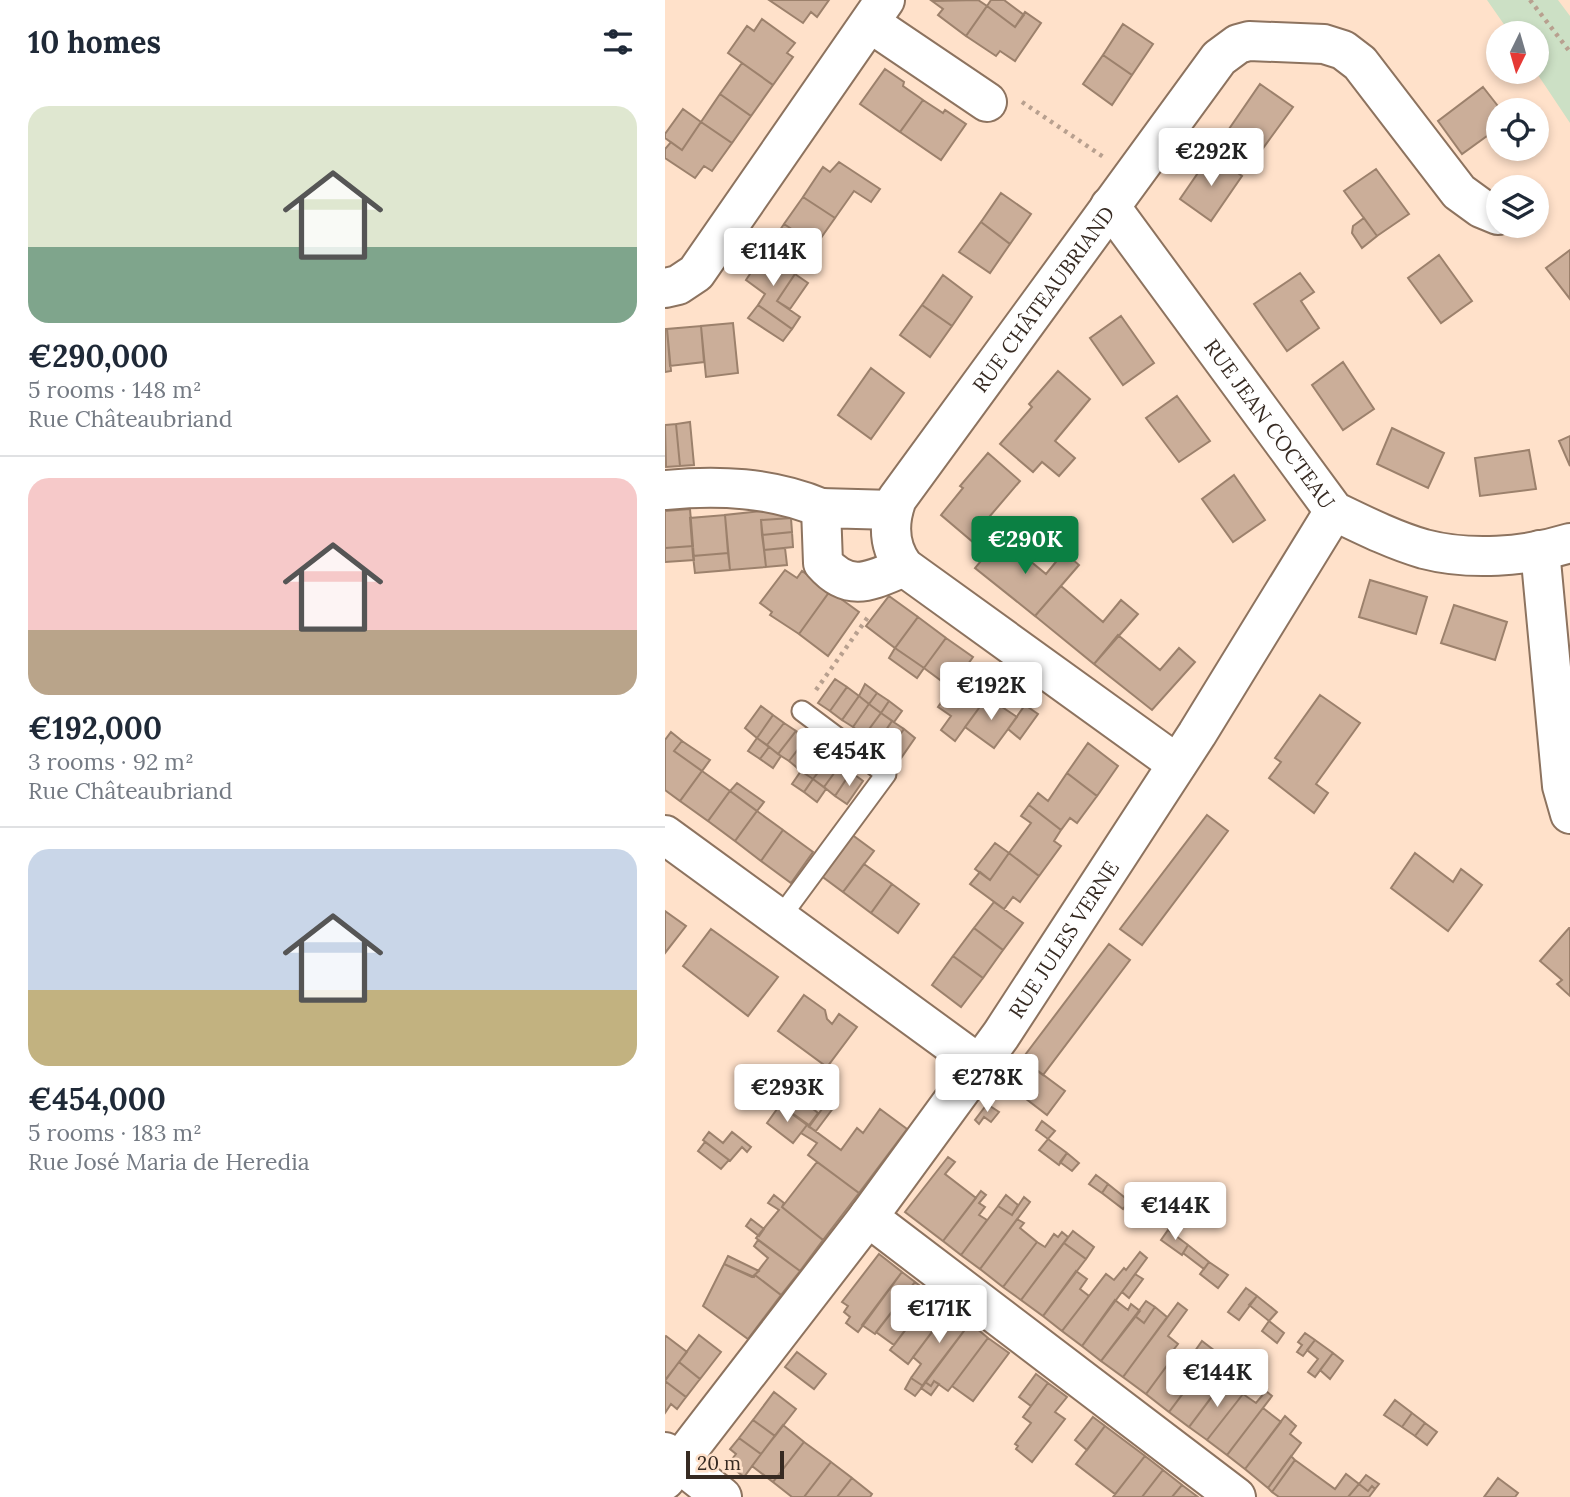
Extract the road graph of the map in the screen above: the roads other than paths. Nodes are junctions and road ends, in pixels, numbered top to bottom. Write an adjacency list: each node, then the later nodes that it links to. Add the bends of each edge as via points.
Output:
1 (878, 11): 2 (street); 5 (street, via 696,273)
2 (1000, 99)
3 (1121, 191): 4 (street, RUE CHÂTEAUBRIAND, via 1228,50 1248,41 1324,44 1343,50 1360,63 1459,192); 8 (street, RUE CHÂTEAUBRIAND); 9 (street, RUE JEAN COCTEAU)
4 (1486, 210)
5 (665, 288)
6 (665, 490): 7 (street, via 741,489 795,498)
7 (821, 508): 8 (street); 11 (street, via 823,563 850,582)
8 (893, 510): 11 (street, RUE CHÂTEAUBRIAND)
9 (1334, 511): 10 (street, RUE JEAN COCTEAU, via 1440,552 1476,555); 13 (street, RUE JULES VERNE)
10 (1555, 547): 14 (street, via 1562,786)
11 (889, 573): 13 (street)
12 (802, 711): 16 (lane, via 885,774)
13 (1177, 764): 17 (street, RUE JULES VERNE)
14 (1570, 814)
15 (665, 835): 16 (street)
16 (779, 919): 17 (street)
17 (980, 1065): 18 (street, RUE JULES VERNE)
18 (868, 1217): 19 (street, RUE JULES VERNE); 21 (street)
19 (669, 1465): 20 (street)
20 (722, 1497)
21 (1236, 1497)

